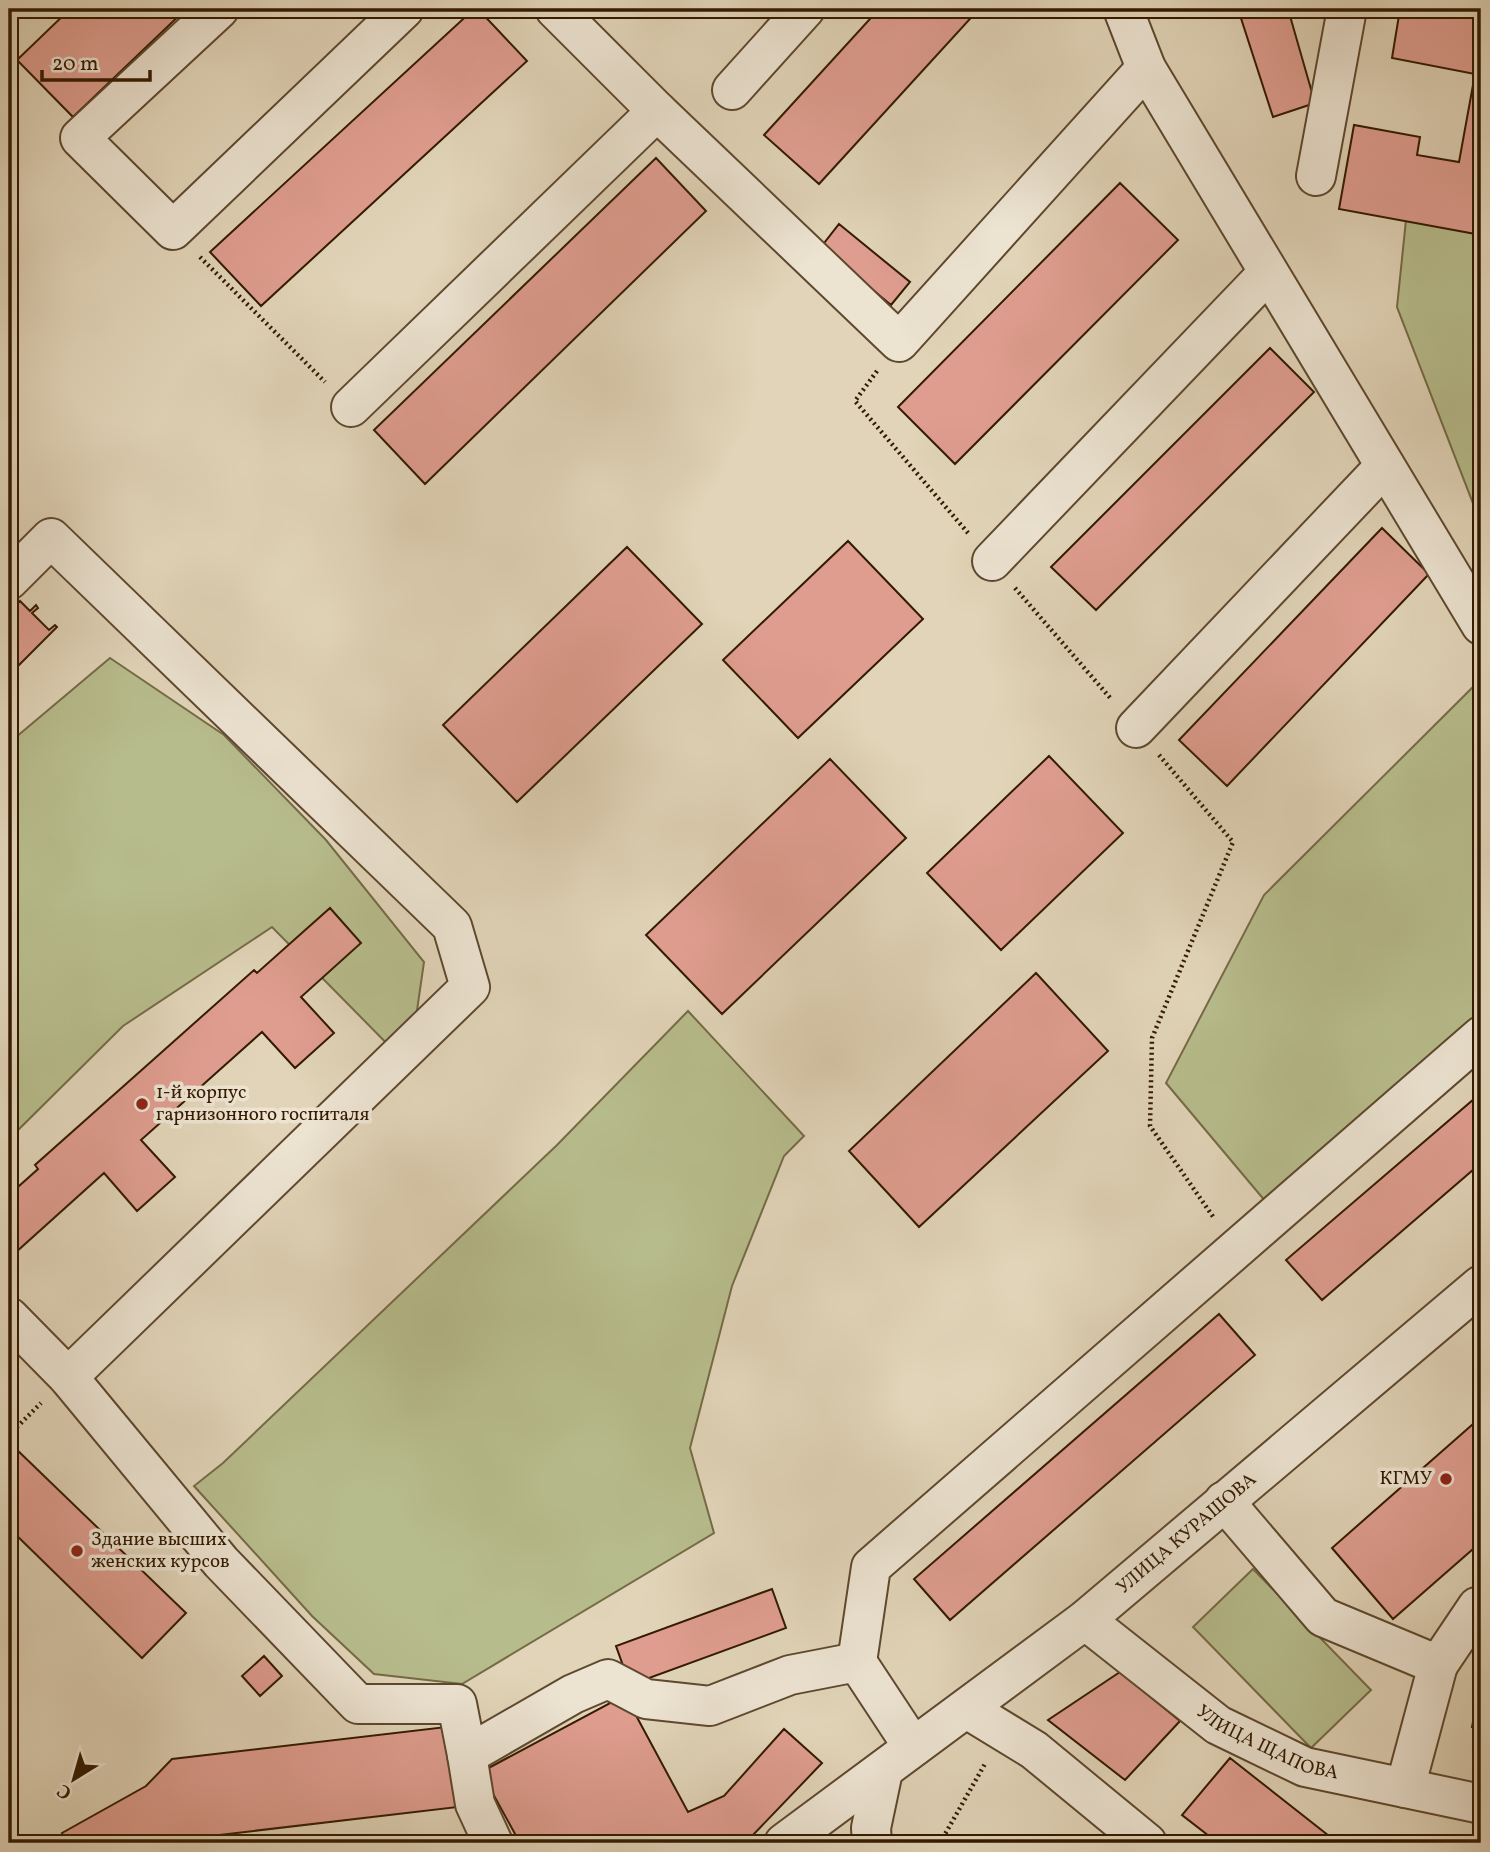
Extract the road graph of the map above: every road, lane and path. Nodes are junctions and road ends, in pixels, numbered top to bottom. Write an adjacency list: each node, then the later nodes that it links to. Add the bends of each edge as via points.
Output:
1 (219, 9): 11 (street, via 80,138)
2 (404, 9): 11 (street)
3 (555, 9): 9 (street)
4 (805, 9): 8 (street)
5 (1122, 9): 7 (street)
6 (1347, 9): 10 (street)
7 (1146, 68): 12 (street); 13 (street)
8 (732, 90)
9 (657, 111): 13 (street); 14 (street)
10 (1316, 176)
11 (173, 230): 14 (path)
12 (1268, 273): 15 (street); 16 (street)
13 (899, 342): 16 (path, via 855,401)
14 (351, 407)
15 (1385, 466): 18 (street); 19 (street)
16 (992, 561): 19 (path)
17 (9, 580): 24 (street, via 51,538 452,926 470,987)
18 (1481, 625)
19 (1136, 728): 21 (path, via 1233,842 1152,1038 1150,1126)
20 (1481, 1036): 21 (street)
21 (1236, 1250): 28 (street, via 871,1567)
22 (1481, 1285): 25 (street, УЛИЦА КУРАШОВА)
23 (9, 1317): 24 (street)
24 (68, 1377): 32 (street, via 221,1562 358,1704 457,1703)
25 (1224, 1501): 27 (street, УЛИЦА КУРАШОВА); 29 (street, via 1323,1617)
26 (1481, 1607): 29 (street)
27 (1085, 1620): 30 (street, УЛИЦА КУРАШОВА); 34 (street, УЛИЦА ЩАПОВА, via 1218,1725 1305,1767)
28 (857, 1662): 31 (street); 32 (street, via 790,1675 710,1706 646,1699 608,1679)
29 (1438, 1665): 34 (street)
30 (967, 1709): 31 (street, УЛИЦА КУРАШОВА); 41 (street, via 1034,1750)
31 (913, 1747): 33 (street, УЛИЦА КУРАШОВА)
32 (467, 1755): 38 (street, via 475,1804)
33 (883, 1771): 39 (street, УЛИЦА КУРАШОВА); 40 (street)
34 (1405, 1788): 35 (street, УЛИЦА ЩАПОВА)
35 (1481, 1804)
36 (9, 1838): 37 (path)
37 (12, 1843)
38 (493, 1843)
39 (784, 1843)
40 (872, 1843)
41 (1147, 1843)

